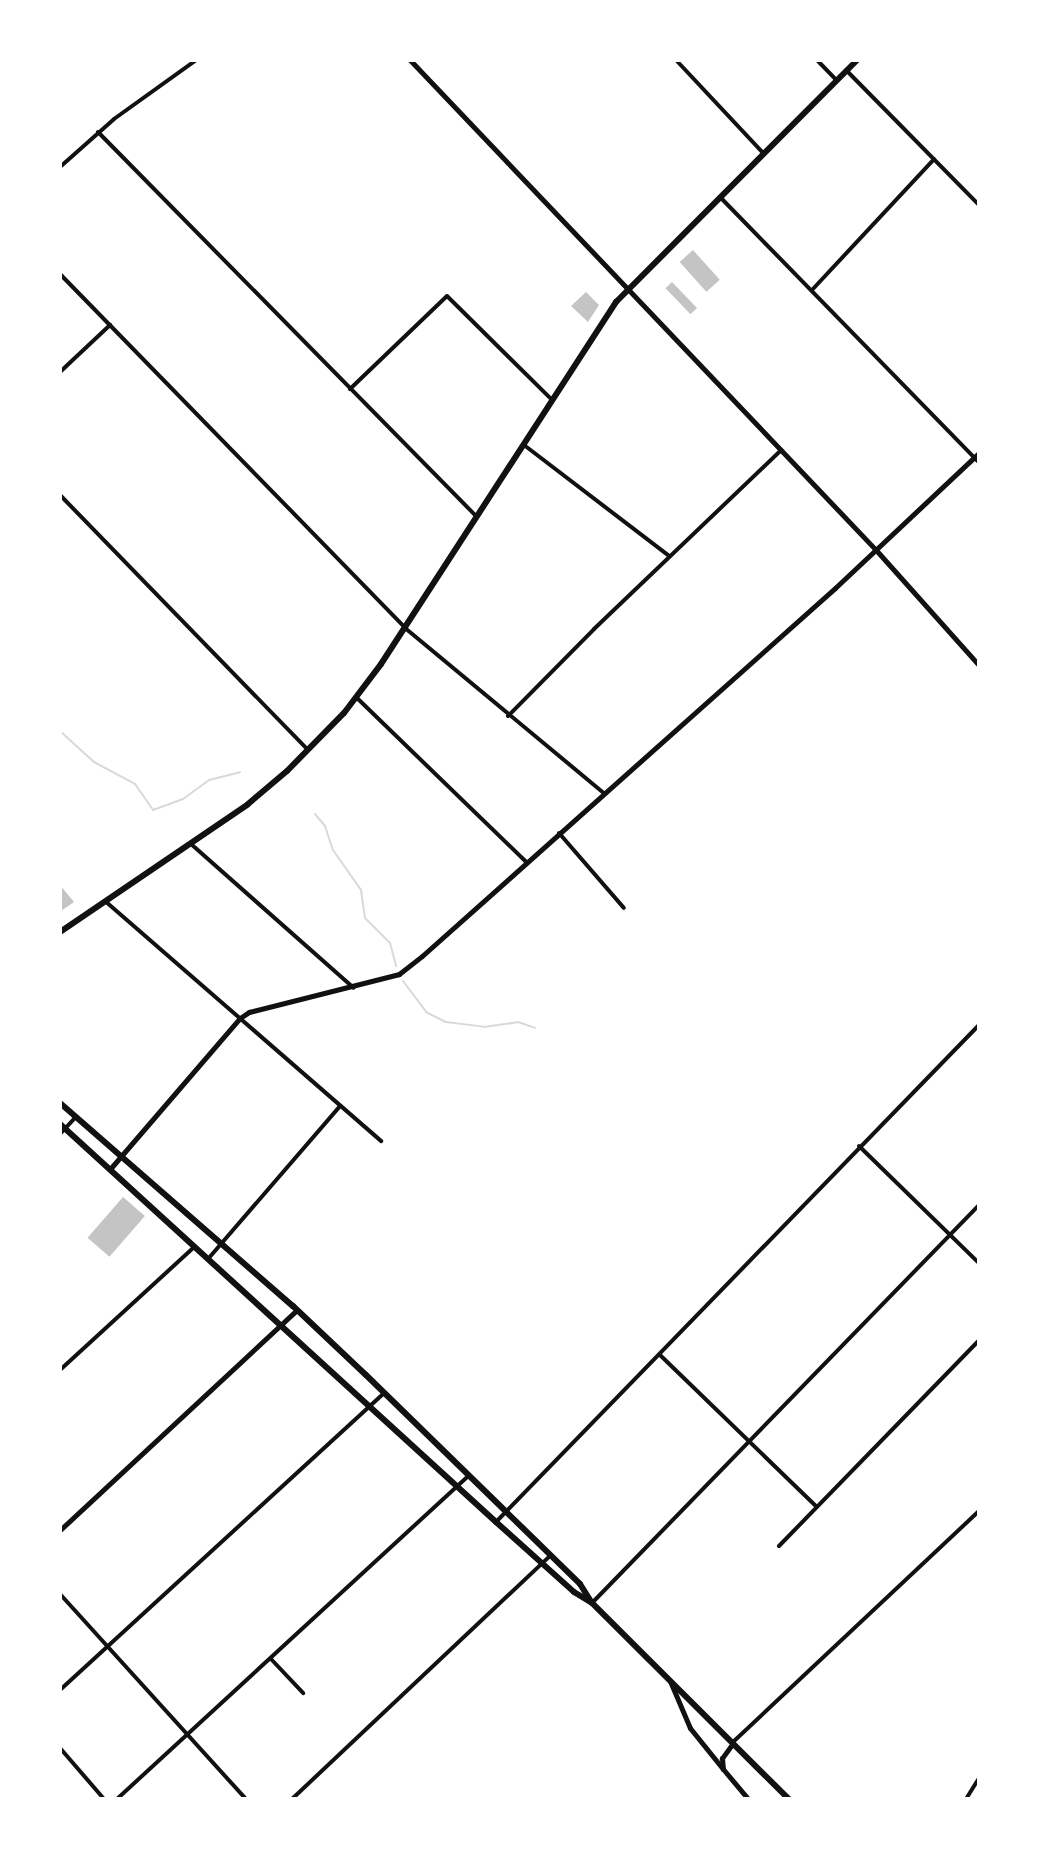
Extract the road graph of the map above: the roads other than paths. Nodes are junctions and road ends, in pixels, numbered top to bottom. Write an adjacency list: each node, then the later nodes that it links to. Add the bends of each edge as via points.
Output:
1 (196, 60): 8 (street)
2 (410, 60): 15 (street)
3 (676, 60): 9 (street)
4 (817, 60): 7 (street)
5 (857, 60): 6 (main road)
6 (846, 70): 7 (main road); 10 (street)
7 (836, 80): 9 (main road)
8 (98, 132): 11 (street); 19 (street)
9 (763, 153): 12 (main road)
10 (934, 159): 13 (street); 16 (street)
11 (60, 167)
12 (720, 196): 15 (main road); 16 (street)
13 (979, 205)
14 (60, 274): 17 (street)
15 (628, 288): 20 (main road); 22 (street)
16 (812, 290): 23 (street)
17 (110, 325): 18 (street); 28 (street)
18 (60, 372)
19 (350, 389): 20 (street, via 447,296); 25 (street)
20 (551, 399): 21 (main road)
21 (522, 444): 25 (main road); 27 (street)
22 (781, 450): 26 (street); 27 (street)
23 (978, 457): 26 (street)
24 (60, 495): 32 (street)
25 (476, 516): 28 (main road)
26 (876, 550): 29 (street); 33 (street)
27 (669, 556): 31 (street)
28 (405, 628): 30 (main road); 31 (street)
29 (979, 665)
30 (357, 698): 32 (main road); 36 (street)
31 (508, 716): 33 (street)
32 (308, 750): 35 (main road, via 256,798)
33 (604, 793): 34 (street)
34 (559, 833): 36 (street); 38 (street)
35 (191, 844): 37 (main road); 40 (street)
36 (526, 862): 40 (street, via 401,972)
37 (105, 901): 39 (main road); 41 (street)
38 (624, 908)
39 (60, 932)
40 (354, 988): 41 (street)
41 (240, 1018): 44 (street); 49 (street)
42 (979, 1025): 48 (street)
43 (60, 1103): 45 (main road)
44 (340, 1106): 47 (street); 53 (street)
45 (76, 1117): 46 (street); 49 (main road)
46 (62, 1128): 50 (main road)
47 (381, 1141)
48 (859, 1146): 52 (street); 60 (street)
49 (121, 1156): 50 (street); 53 (main road)
50 (110, 1169): 54 (main road)
51 (979, 1205): 52 (street)
52 (951, 1236): 56 (street); 64 (street)
53 (222, 1243): 55 (street); 57 (main road)
54 (194, 1247): 55 (main road); 61 (street)
55 (207, 1260): 58 (main road)
56 (979, 1263)
57 (297, 1310): 58 (street); 62 (main road)
58 (281, 1326): 63 (main road); 71 (street)
59 (979, 1340): 67 (street)
60 (660, 1355): 64 (street); 68 (street)
61 (60, 1370)
62 (384, 1393): 63 (street); 65 (main road)
63 (369, 1406): 66 (main road); 77 (street)
64 (750, 1444): 67 (street); 76 (street)
65 (469, 1475): 66 (street); 68 (main road)
66 (456, 1486): 70 (main road); 78 (street)
67 (817, 1507): 72 (street)
68 (507, 1511): 70 (street); 73 (main road)
69 (979, 1511): 83 (street)
70 (496, 1522): 74 (main road)
71 (60, 1530)
72 (779, 1546)
73 (551, 1555): 74 (street); 76 (main road)
74 (542, 1564): 76 (main road); 90 (street)
75 (60, 1594): 77 (street)
76 (592, 1603): 79 (main road)
77 (109, 1646): 80 (street); 82 (street)
78 (271, 1659): 81 (street); 82 (street)
79 (668, 1676): 83 (main road); 85 (street, via 683,1716)
80 (60, 1690)
81 (303, 1693)
82 (190, 1733): 88 (street); 89 (street)
83 (733, 1742): 85 (street, via 722,1758); 92 (main road)
84 (60, 1748): 87 (street)
85 (723, 1769): 91 (street)
86 (979, 1778): 93 (street)
87 (104, 1799)
88 (117, 1799)
89 (246, 1799)
90 (292, 1799)
91 (748, 1799)
92 (789, 1799)
93 (966, 1799)

